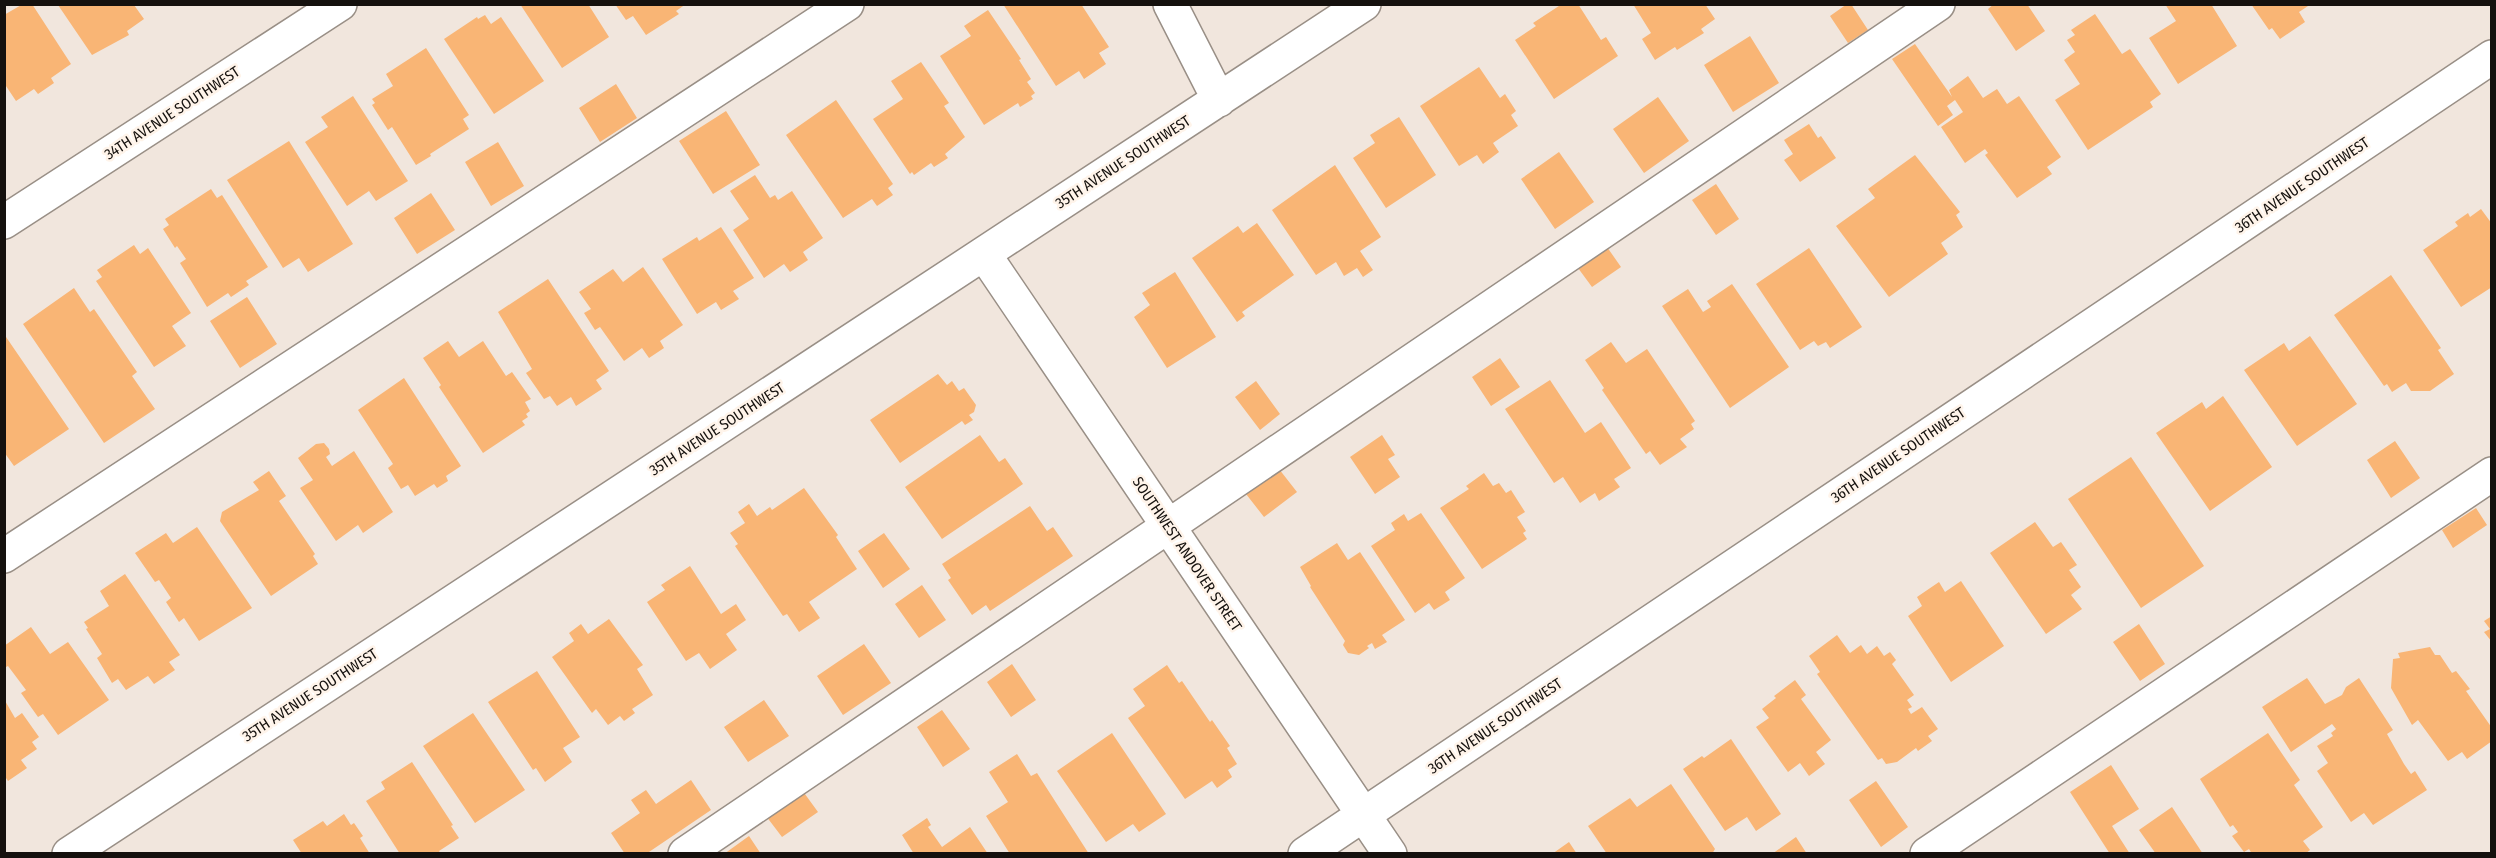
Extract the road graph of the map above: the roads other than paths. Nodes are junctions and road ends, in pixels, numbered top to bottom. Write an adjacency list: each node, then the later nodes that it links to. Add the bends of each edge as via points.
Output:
1 (340, 4): 8 (street, 34TH AVENUE SOUTHWEST)
2 (847, 4): 12 (street)
3 (1170, 4): 7 (street)
4 (1364, 4): 7 (street, 35TH AVENUE SOUTHWEST)
5 (1938, 4): 11 (street)
6 (2492, 57): 13 (street, 36TH AVENUE SOUTHWEST)
7 (1219, 100): 9 (street, 35TH AVENUE SOUTHWEST)
8 (4, 222)
9 (984, 254): 11 (street, SOUTHWEST ANDOVER STREET); 14 (street, 35TH AVENUE SOUTHWEST)
10 (2492, 474): 18 (street)
11 (1168, 526): 13 (street, SOUTHWEST ANDOVER STREET); 15 (street)
12 (4, 556)
13 (1364, 814): 16 (street, 36TH AVENUE SOUTHWEST); 17 (street, SOUTHWEST ANDOVER STREET)
14 (69, 854)
15 (685, 854)
16 (1305, 854)
17 (1390, 854)
18 (1927, 854)

